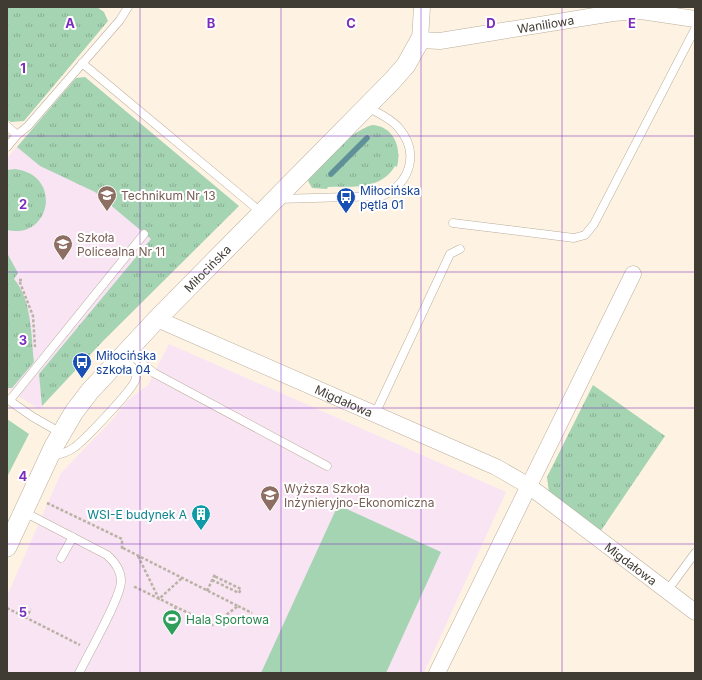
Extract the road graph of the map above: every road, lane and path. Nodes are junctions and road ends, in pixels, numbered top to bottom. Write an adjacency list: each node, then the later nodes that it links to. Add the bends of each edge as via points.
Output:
1 (128, 7): 6 (lane, via 120,20)
2 (422, 7): 5 (street, Miłocińska)
3 (695, 19): 5 (street, Waniliowa, via 641,12 613,13 473,37 440,41)
4 (695, 29): 13 (lane, via 594,224 585,235 574,238)
5 (420, 40): 7 (street, Miłocińska, via 406,65)
6 (82, 63): 9 (lane, via 28,126); 12 (lane)
7 (366, 107): 11 (street, Miłocińska); 11 (lane, via 386,117 405,137 409,151 409,166 404,180 394,191 382,196)
8 (7, 126): 9 (lane)
9 (17, 135): 10 (lane)
10 (7, 147)
11 (276, 199): 12 (street, Miłocińska)
12 (262, 213): 18 (street, Miłocińska)
13 (453, 223)
14 (144, 234): 20 (lane)
15 (460, 249): 22 (lane, via 450,254)
16 (633, 274): 26 (street)
17 (22, 280): 20 (path, via 19,280 33,316)
18 (156, 318): 19 (street, Miłocińska); 22 (street, Migdałowa)
19 (123, 353): 23 (street, Miłocińska, via 90,391); 24 (lane, via 136,373 134,385 75,447 63,455); 25 (lane, via 154,373)
20 (36, 367): 21 (lane)
21 (8, 400): 23 (lane)
22 (375, 414): 26 (street, Migdałowa, via 496,467)
23 (61, 433): 24 (street, Miłocińska)
24 (48, 457): 28 (street, Miłocińska)
25 (327, 466)
26 (529, 486): 38 (street, Migdałowa); 50 (street)
27 (42, 500): 32 (path, via 122,539 123,548)
28 (23, 512): 29 (lane); 30 (street, Miłocińska)
29 (73, 537): 33 (lane); 48 (lane, via 112,559 118,567 121,580 117,598)
30 (7, 547)
31 (695, 553): 38 (lane)
32 (138, 555): 34 (path); 39 (path)
33 (61, 558)
34 (182, 578): 37 (path); 39 (path)
35 (212, 580): 35 (path, via 215,575 241,589 239,593); 37 (path)
36 (131, 585): 39 (path)
37 (207, 591): 40 (path)
38 (667, 591): 44 (street, Migdałowa)
39 (159, 599): 41 (path)
40 (238, 606): 41 (path, via 213,625); 45 (path)
41 (176, 607): 47 (path)
42 (7, 608): 46 (path)
43 (31, 609): 46 (path)
44 (695, 612)
45 (252, 614)
46 (26, 618): 48 (path)
47 (170, 618)
48 (90, 650): 49 (lane)
49 (79, 673)
50 (437, 673)

